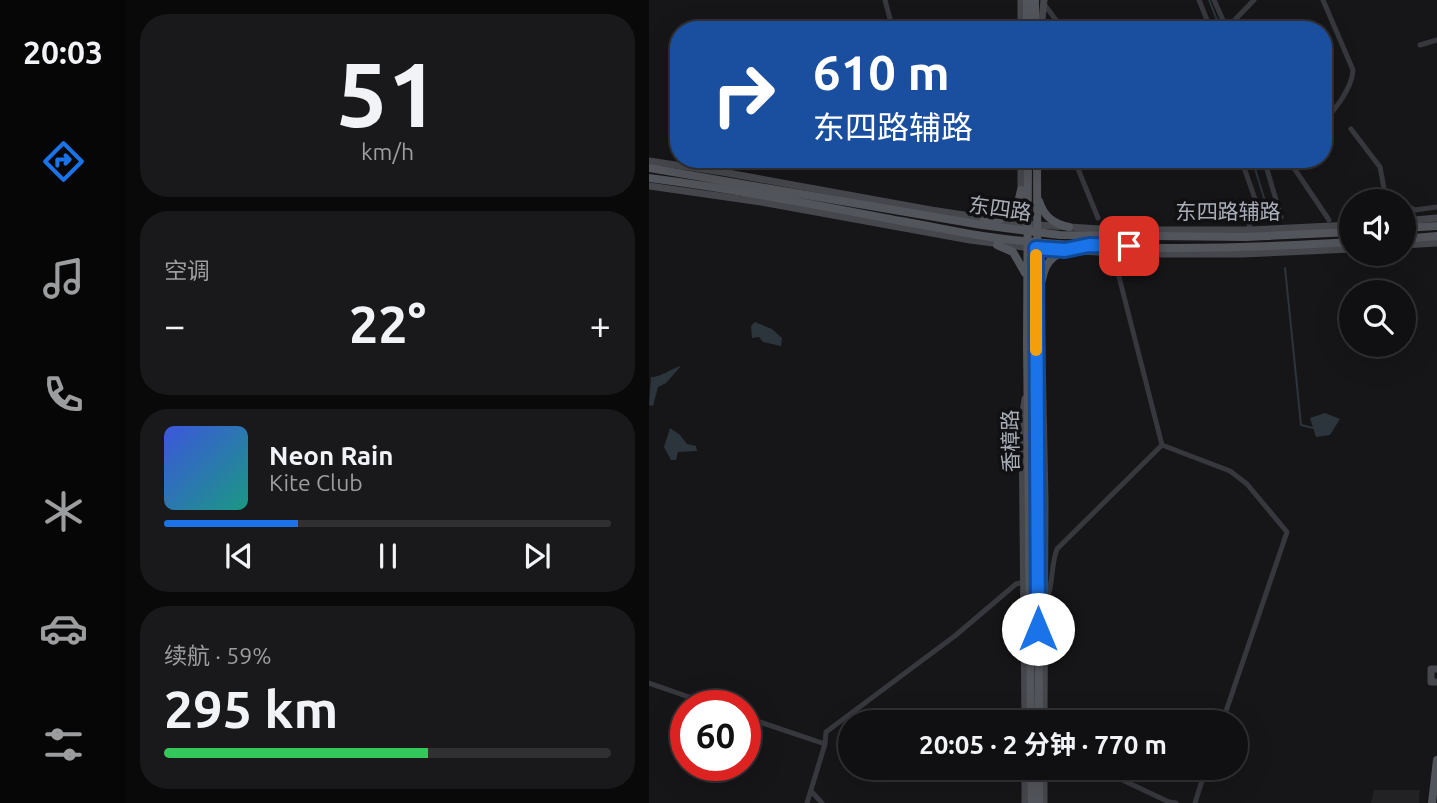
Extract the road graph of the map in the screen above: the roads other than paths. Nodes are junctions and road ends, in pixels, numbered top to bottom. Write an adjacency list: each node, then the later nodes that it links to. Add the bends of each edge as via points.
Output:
1 (885, 0): 9 (street)
2 (1021, 0): 10 (main road)
3 (1027, 0): 11 (main road)
4 (1199, 0): 15 (street)
5 (1214, 0): 16 (street)
6 (1254, 0): 17 (street)
7 (1323, 0): 18 (street)
8 (1041, 1): 12 (main road); 13 (main road); 14 (street)
9 (891, 21)
10 (1021, 21)
11 (1027, 21)
12 (1037, 21)
13 (1041, 21)
14 (1056, 21)
15 (1207, 21)
16 (1223, 21)
17 (1234, 21)
18 (1332, 21)
19 (1332, 21): 22 (street, via 1353,70)
20 (1437, 40): 21 (street)
21 (1420, 45)
22 (1332, 112)
23 (1351, 130): 37 (street, via 1380,167)
24 (649, 161): 25 (main road, 东四路辅路)
25 (670, 164)
26 (649, 168): 43 (main road, 东四路)
27 (696, 168): 40 (main road, 东四路辅路)
28 (1021, 168): 38 (main road)
29 (1028, 168): 62 (main road, 香樟路)
30 (1036, 168): 39 (main road, 香樟路)
31 (1078, 168): 44 (street)
32 (1244, 168): 46 (street)
33 (1266, 168): 46 (street, via 1281,216)
34 (1294, 168): 47 (street)
35 (649, 178): 51 (main road, 东四路)
36 (649, 186): 59 (main road, 东四路辅路)
37 (1384, 189)
38 (1021, 190): 49 (main road, via 1012,214); 62 (main road)
39 (1036, 190): 54 (main road, via 1044,213); 62 (main road, 香樟路)
40 (919, 207): 43 (main road); 49 (main road, 东四路辅路)
41 (1437, 208): 42 (street)
42 (1416, 211)
43 (944, 218): 50 (main road, 东四路)
44 (1098, 218)
45 (1437, 218): 48 (main road)
46 (1262, 219): 57 (street, via 1249,222)
47 (1329, 220)
48 (1416, 220)
49 (995, 221): 50 (main road); 62 (main road, 东四路辅路)
50 (967, 222): 62 (main road, 东四路)
51 (915, 223): 59 (main road); 62 (main road, 东四路)
52 (1339, 226): 57 (main road, 东四路辅路)
53 (1437, 226): 55 (main road)
54 (1069, 227): 56 (main road, 东四路辅路); 62 (main road, 东四路辅路)
55 (1416, 227)
56 (1113, 229): 57 (main road, 东四路辅路); 60 (main road)
57 (1250, 230)
58 (1339, 233): 60 (main road, 东四路)
59 (939, 235): 66 (main road, 东四路辅路)
60 (1133, 236): 62 (main road, 东四路)
61 (1437, 236): 63 (main road)
62 (1032, 237): 66 (main road, 东四路辅路); 67 (main road, 东四路); 70 (main road, 东四路辅路); 74 (main road, 香樟路); 75 (main road); 81 (main road, 香樟路)
63 (1416, 238)
64 (1339, 243): 69 (main road, 东四路)
65 (1437, 243): 68 (main road)
66 (997, 244): 74 (main road, via 1016,255)
67 (1089, 245): 69 (main road, 东四路); 70 (main road)
68 (1416, 245)
69 (1100, 246): 72 (main road)
70 (1065, 250): 72 (main road, 东四路辅路); 75 (main road, via 1049,260)
71 (1339, 250): 72 (main road, 东四路辅路)
72 (1122, 253)
73 (1117, 269): 77 (street)
74 (1027, 280): 76 (main road, 香樟路)
75 (1042, 280): 79 (main road)
76 (1027, 384): 78 (main road, via 1022,420); 87 (main road, 香樟路)
77 (1162, 445): 79 (street, via 1057,549 1051,564 1051,592); 90 (street, via 1230,471 1247,484 1287,532)
78 (1024, 582): 86 (main road); 92 (street, via 826,733)
79 (1044, 604): 80 (main road)
80 (1044, 630): 81 (main road); 89 (main road)
81 (1038, 654): 88 (main road, 香樟路)
82 (1437, 669): 83 (main road, via 1431,670 1431,682)
83 (1437, 682)
84 (649, 683): 85 (street)
85 (670, 690)
86 (1025, 710)
87 (1031, 710)
88 (1039, 710)
89 (1044, 710)
90 (1226, 710)
91 (761, 722): 92 (street)
92 (825, 744): 100 (street)
93 (1437, 760): 109 (main road)
94 (1025, 780): 103 (main road)
95 (1031, 780): 104 (main road)
96 (1039, 780): 105 (main road)
97 (1044, 780): 106 (main road)
98 (1123, 780): 107 (street)
99 (1202, 780): 108 (street)
100 (811, 791): 101 (street); 102 (street)
101 (807, 803)
102 (822, 803)
103 (1025, 803)
104 (1032, 803)
105 (1039, 803)
106 (1045, 803)
107 (1176, 803)
108 (1194, 803)
109 (1432, 803)

